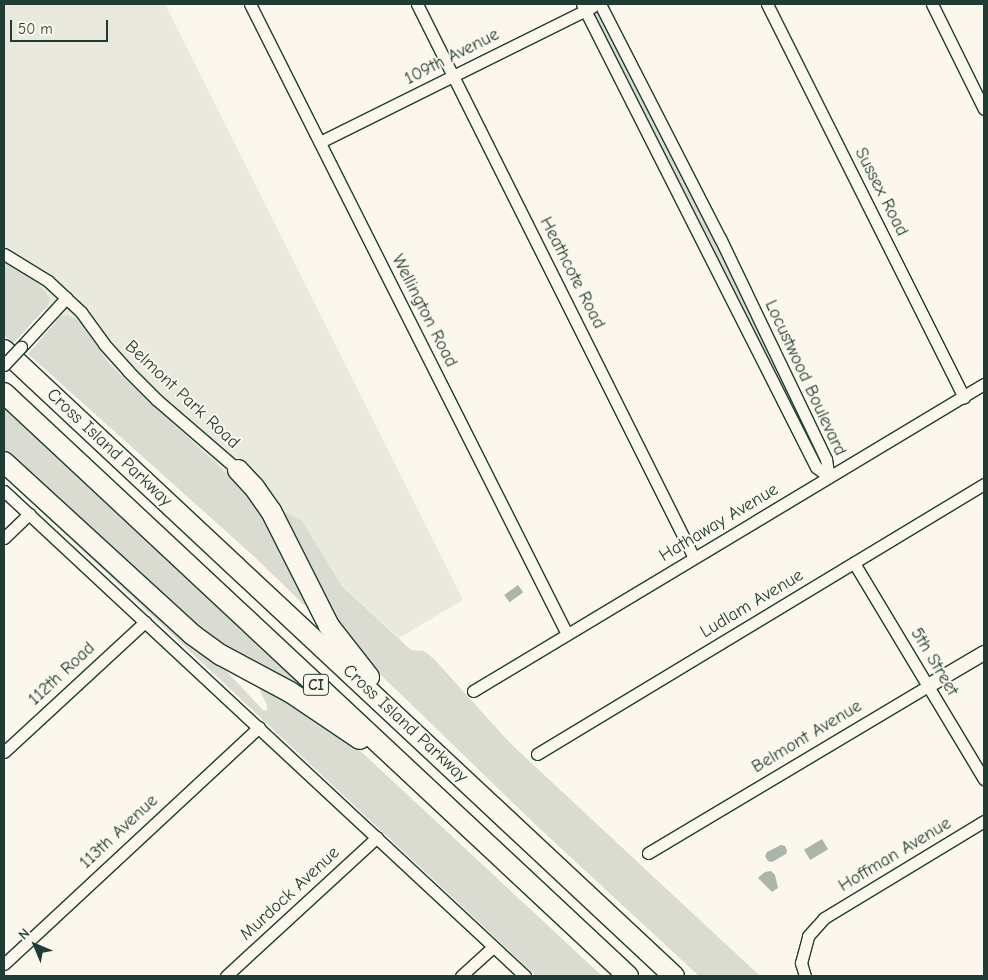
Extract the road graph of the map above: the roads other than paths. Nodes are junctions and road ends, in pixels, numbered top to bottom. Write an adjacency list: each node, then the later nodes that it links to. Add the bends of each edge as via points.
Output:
1 (250, 4): 9 (street, Wellington Road)
2 (416, 4): 7 (street, Heathcote Road)
3 (600, 4): 6 (street, 109th Avenue); 10 (street, Locustwood Boulevard)
4 (766, 4): 18 (street, Sussex Road)
5 (932, 4): 8 (street)
6 (584, 7): 7 (street, 109th Avenue); 11 (street, Locustwood Boulevard)
7 (452, 75): 9 (street, 109th Avenue); 26 (street, Heathcote Road)
8 (984, 108)
9 (320, 142): 29 (street, Wellington Road)
10 (720, 238): 11 (street); 21 (street, Locustwood Boulevard, via 826,459)
11 (705, 247): 21 (street, Locustwood Boulevard, via 816,466)
12 (4, 254): 13 (street, Belmont Park Road, via 48,281)
13 (66, 298): 14 (street); 20 (street, Belmont Park Road, via 81,312 128,372)
14 (12, 348): 15 (street, bridge); 36 (highway, Cross Island Parkway / CI)
15 (4, 365)
16 (984, 384): 18 (street, Hathaway Avenue)
17 (4, 393): 37 (highway, Cross Island Parkway / CI)
18 (964, 397): 21 (street, Hathaway Avenue)
19 (4, 462): 37 (highway, via 193,635 233,662 290,692)
20 (238, 470): 36 (highway, via 271,511 316,603 338,638)
21 (829, 477): 26 (street, Hathaway Avenue)
22 (984, 484): 27 (street, Ludlam Avenue)
23 (4, 491): 24 (street)
24 (29, 514): 25 (street); 28 (street)
25 (4, 538)
26 (694, 558): 29 (street, Hathaway Avenue)
27 (854, 563): 31 (street, 5th Street); 35 (street, Ludlam Avenue)
28 (145, 622): 33 (street); 34 (street, 112th Road)
29 (567, 634): 32 (street, Hathaway Avenue)
30 (984, 653): 31 (street, Belmont Avenue)
31 (928, 686): 38 (street, 5th Street); 41 (street, Belmont Avenue)
32 (472, 691)
33 (259, 726): 40 (street); 43 (street, 113th Avenue)
34 (4, 752)
35 (537, 754)
36 (441, 759): 48 (highway, Cross Island Parkway / CI)
37 (413, 776): 47 (highway, Cross Island Parkway / CI)
38 (984, 779)
39 (984, 821): 49 (street, Hoffman Avenue, via 824,918 808,936 801,964)
40 (377, 837): 42 (street); 44 (street, Murdock Avenue)
41 (648, 853)
42 (493, 947): 45 (street); 46 (street)
43 (4, 964)
44 (226, 976)
45 (461, 976)
46 (525, 976)
47 (628, 976)
48 (674, 976)
49 (805, 976)

